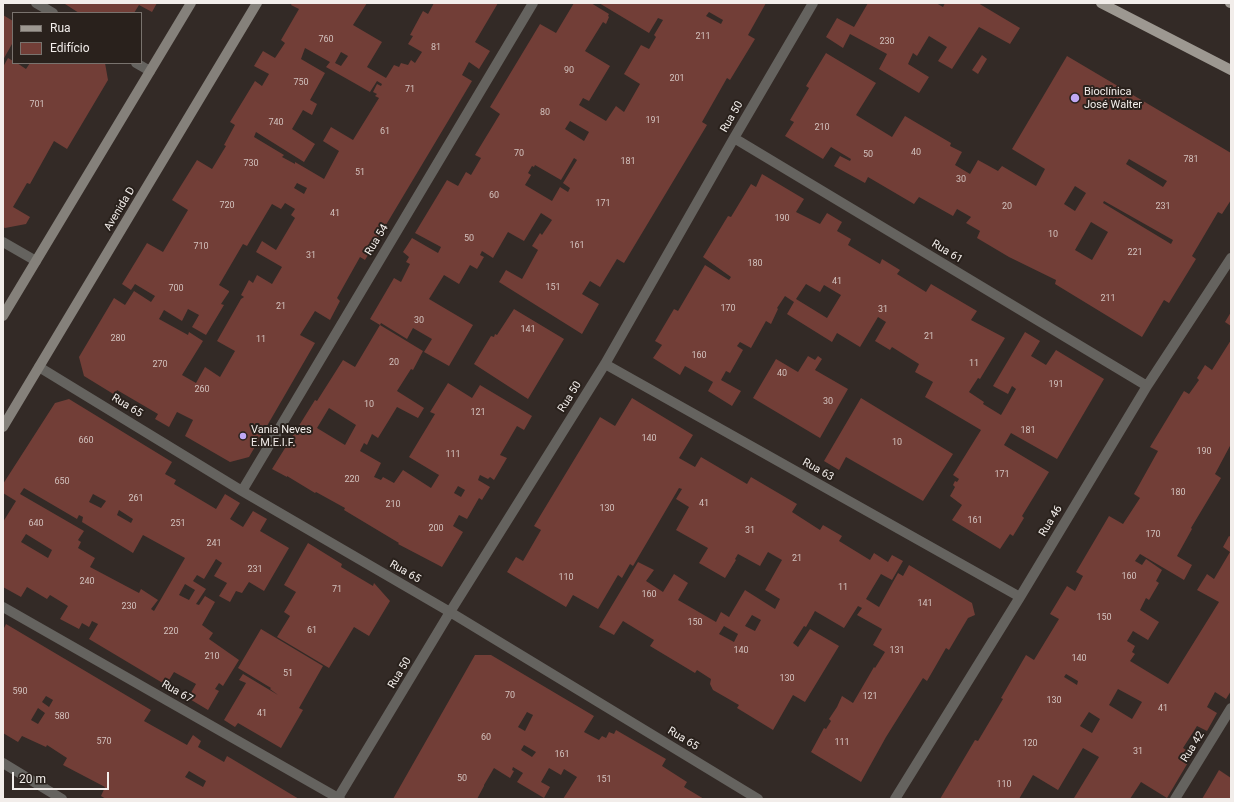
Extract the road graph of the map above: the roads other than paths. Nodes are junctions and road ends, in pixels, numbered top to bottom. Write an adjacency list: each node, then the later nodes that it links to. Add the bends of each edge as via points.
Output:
1 (36, 3): 7 (street)
2 (191, 3): 10 (main road)
3 (257, 3): 17 (main road, Avenida D)
4 (533, 3): 20 (street, Rua 54)
5 (813, 3): 11 (street, Rua 50)
6 (1101, 3): 9 (main road)
7 (50, 12)
8 (138, 64): 10 (street)
9 (1231, 70)
10 (150, 71): 14 (main road)
11 (734, 138): 16 (street, Rua 50); 18 (street, Rua 61)
12 (3, 242): 14 (street)
13 (1231, 258): 18 (street, Rua 46)
14 (36, 261): 15 (main road)
15 (3, 316)
16 (605, 364): 21 (street, Rua 63); 23 (street, Rua 50)
17 (39, 367): 19 (main road, Avenida D); 20 (street, Rua 65)
18 (1147, 386): 21 (street, Rua 46)
19 (3, 427)
20 (242, 490): 23 (street, Rua 65)
21 (1020, 597): 29 (street, Rua 46)
22 (3, 607): 26 (street, Rua 67)
23 (450, 612): 26 (street, Rua 50); 28 (street, Rua 65)
24 (1231, 708): 30 (street, Rua 42)
25 (3, 763): 27 (street)
26 (339, 798)
27 (62, 799)
28 (758, 799)
29 (895, 799)
30 (1175, 799)

